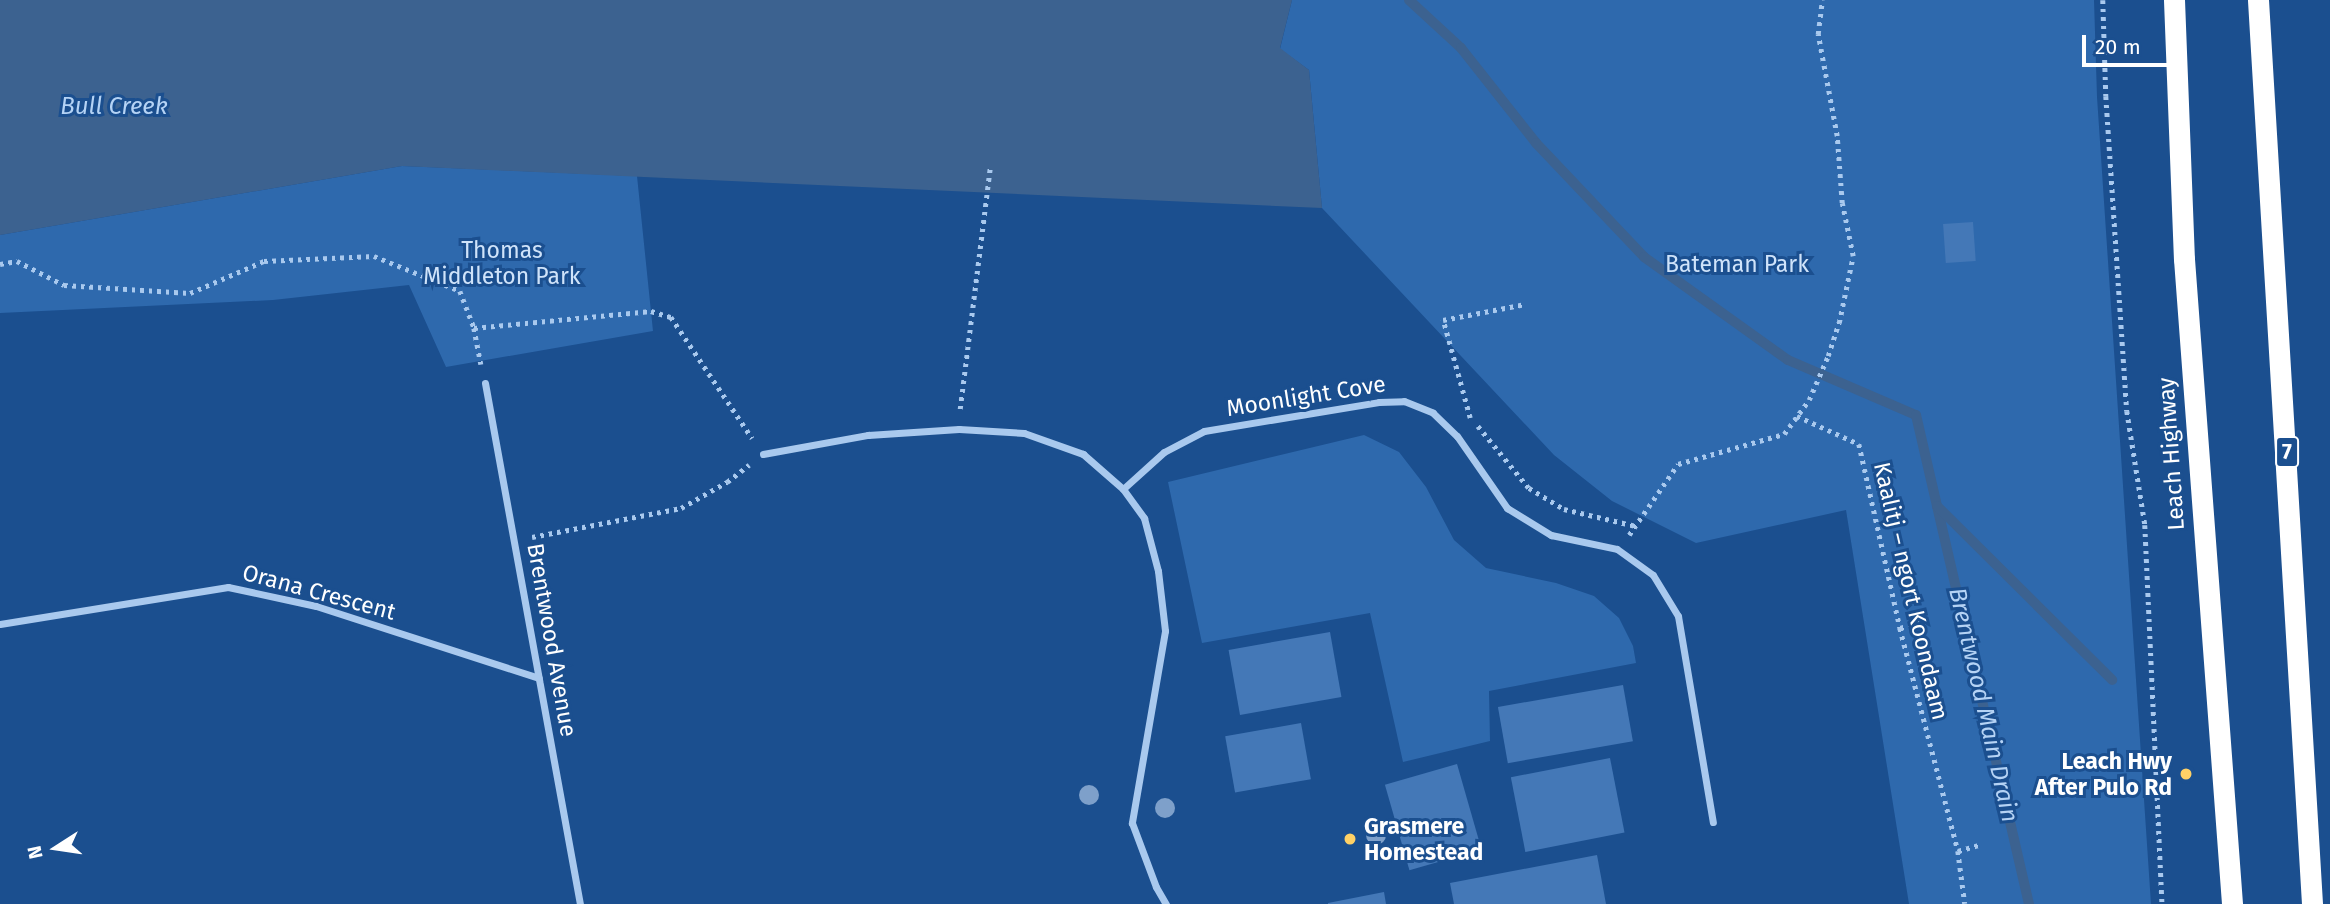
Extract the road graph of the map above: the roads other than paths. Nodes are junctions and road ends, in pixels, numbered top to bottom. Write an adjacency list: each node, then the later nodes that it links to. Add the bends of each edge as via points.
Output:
1 (2174, 0): 11 (highway, Leach Highway, via 2185,273)
2 (2258, 0): 12 (highway, 7)
3 (485, 383): 7 (street, Brentwood Avenue)
4 (763, 454): 5 (street, via 868,435 959,429 1024,433 1083,454)
5 (1123, 489): 8 (street, Moonlight Cove, via 1164,452 1204,432 1379,402 1404,401 1433,413 1457,436 1507,508 1551,535 1617,549 1653,575 1678,617); 10 (street, via 1144,518 1158,571 1165,631 1132,823)
6 (0, 624): 7 (street, Orana Crescent, via 228,587 316,606)
7 (539, 678): 9 (street, Brentwood Avenue)
8 (1713, 822)
9 (580, 904)
10 (1166, 904)
11 (2232, 904)
12 (2312, 904)

